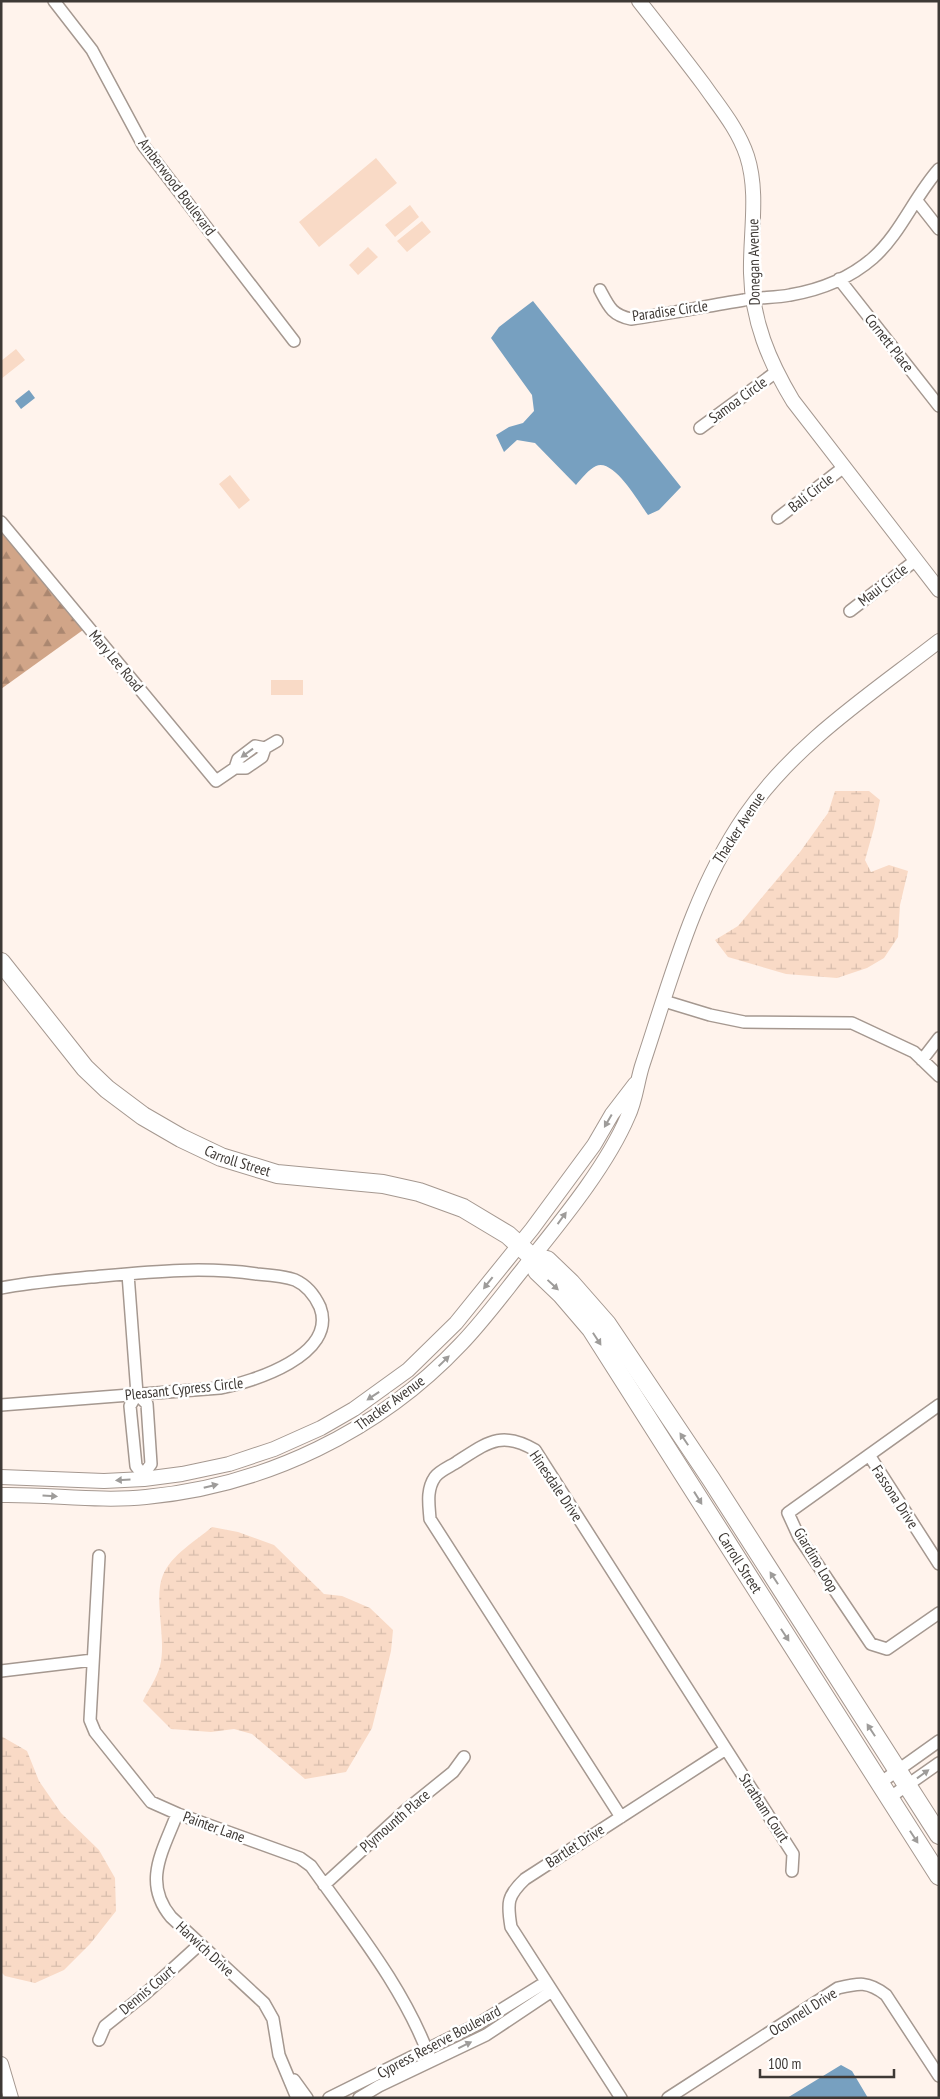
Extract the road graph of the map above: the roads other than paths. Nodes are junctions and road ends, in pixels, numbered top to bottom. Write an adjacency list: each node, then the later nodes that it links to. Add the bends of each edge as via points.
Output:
1 (54, 1): 9 (street, Amberwood Boulevard, via 92,50 143,145)
2 (639, 1): 8 (street, Donegan Avenue, via 718,104 748,158 753,196 751,275)
3 (939, 169): 4 (street, Paradise Circle)
4 (917, 201): 5 (street); 6 (street, Paradise Circle, via 873,258)
5 (939, 229)
6 (839, 279): 8 (street, Paradise Circle, via 789,296); 11 (street, Cornett Place)
7 (600, 290): 8 (street, Paradise Circle, via 618,316 631,319)
8 (754, 298): 10 (street, Donegan Avenue, via 762,340)
9 (294, 340)
10 (776, 372): 12 (street, Samoa Circle); 13 (street, Donegan Avenue, via 793,401)
11 (939, 406)
12 (700, 428)
13 (844, 467): 14 (street, Bali Circle); 16 (street, Donegan Avenue)
14 (778, 518)
15 (1, 522): 20 (street, Mary Lee Road, via 216,782 235,768 238,759 255,746 265,748)
16 (916, 560): 17 (street, Donegan Avenue); 18 (street, Maui Circle)
17 (939, 590)
18 (850, 611)
19 (939, 641): 22 (street, Thacker Avenue, via 831,725 782,768 760,795 724,846 708,877)
20 (277, 741)
21 (1, 962): 27 (main road, Carroll Street, via 85,1068 144,1116 181,1138 221,1157 276,1174 383,1184 435,1197 462,1208)
22 (664, 1001): 24 (street, via 730,1020 852,1023 914,1052); 26 (street, Thacker Avenue)
23 (939, 1038): 24 (street)
24 (922, 1060): 25 (street)
25 (939, 1076)
26 (636, 1082): 27 (street, Thacker Avenue, one-way to 27, via 574,1173); 28 (street, Thacker Avenue, one-way to 26, via 610,1150 630,1113)
27 (519, 1245): 28 (main road, Carroll Street); 37 (street, Thacker Avenue, one-way to 37, via 444,1336 408,1370 354,1409 293,1441 248,1458 208,1469)
28 (532, 1257): 31 (main road, Carroll Street, one-way to 31, via 537,1271 577,1311); 38 (main road, Carroll Street, one-way to 28, via 607,1324 547,1260); 40 (street, Thacker Avenue, one-way to 28, via 190,1491 257,1474 320,1448 359,1426 416,1385 462,1344)
29 (128, 1274): 30 (street, Pleasant Cypress Circle); 32 (street); 32 (street, Pleasant Cypress Circle, via 202,1269 295,1280 311,1292 321,1310 316,1342 270,1374 229,1386)
30 (1, 1288)
31 (616, 1368): 38 (main road, via 628,1375 692,1474); 52 (main road, Carroll Street, one-way to 52)
32 (137, 1394): 33 (street, Pleasant Cypress Circle); 37 (street, via 130,1406 136,1466); 37 (street, via 146,1404 151,1464)
33 (1, 1405)
34 (939, 1405): 35 (street, Giardino Loop)
35 (868, 1455): 42 (street, Fassona Drive); 43 (street, Giardino Loop, via 788,1513 799,1537 871,1644 887,1649)
36 (1, 1477): 37 (street, Thacker Avenue, one-way to 36, via 104,1481)
37 (143, 1477): 40 (street)
38 (711, 1479): 50 (main road, Carroll Street, one-way to 38)
39 (1, 1495): 40 (street, Thacker Avenue, one-way to 40)
40 (145, 1497)
41 (98, 1556): 44 (street, Painter Lane)
42 (939, 1564)
43 (939, 1614)
44 (93, 1660): 45 (street); 53 (street, Painter Lane, via 90,1720 95,1732 151,1802)
45 (1, 1671)
46 (939, 1741): 50 (street)
47 (726, 1749): 54 (street, Bartlet Drive); 54 (street, Hinesdale Drive, via 535,1450 520,1441 502,1439 487,1442 435,1476 428,1496 430,1519); 56 (street, Stratham Court, via 793,1854)
48 (464, 1757): 58 (street, Plymounth Place, via 452,1772)
49 (939, 1763): 51 (street, one-way to 49)
50 (897, 1771): 51 (main road, Carroll Street); 52 (street)
51 (907, 1786): 52 (street); 55 (main road, Carroll Street)
52 (884, 1791): 57 (main road, Carroll Street, one-way to 57)
53 (177, 1814): 58 (street, Painter Lane, via 300,1858 311,1866); 59 (street, Harwich Drive, via 155,1875 157,1891 166,1911)
54 (621, 1817): 60 (street, Bartlet Drive, via 513,1890 508,1908 511,1926)
55 (939, 1835)
56 (792, 1871)
57 (939, 1876)
58 (324, 1885): 62 (street, Painter Lane, via 399,1993)
59 (200, 1944): 61 (street, Dennis Court, via 104,2026); 64 (street, Harwich Drive, via 264,2003 273,2019 279,2055)
60 (549, 1986): 62 (street, Cypress Reserve Boulevard, via 478,2024); 71 (street)
61 (99, 2040)
62 (429, 2056): 69 (street, Cypress Reserve Boulevard); 70 (street, Cypress Reserve Boulevard)
63 (1, 2064): 66 (street)
64 (289, 2076): 67 (street, Harwich Drive); 68 (street, Harwich Drive)
65 (939, 2076): 72 (street, Oconnell Drive, via 886,1995 873,1985 857,1984 838,1988)
66 (11, 2098)
67 (297, 2098)
68 (307, 2098)
69 (329, 2098)
70 (359, 2098)
71 (621, 2098)
72 (668, 2098)

